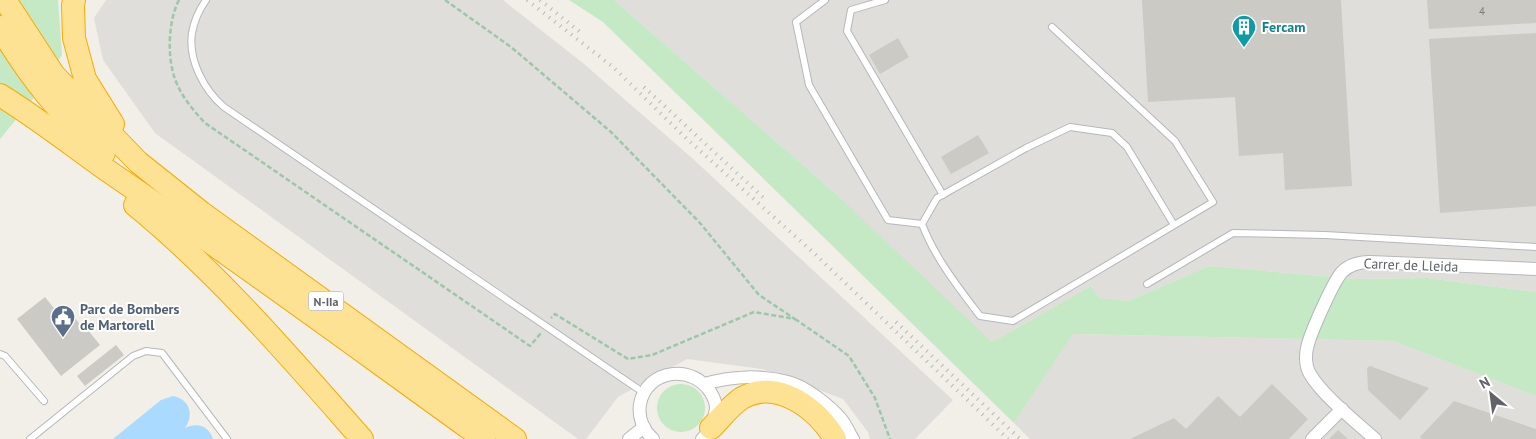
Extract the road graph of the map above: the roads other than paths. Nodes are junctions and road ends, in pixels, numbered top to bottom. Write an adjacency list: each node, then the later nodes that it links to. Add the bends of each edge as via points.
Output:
1 (5, 0): 10 (highway, N-IIa, via 54,75)
2 (74, 0): 10 (highway, via 74,38 86,79)
3 (206, 0): 20 (lane, via 195,20 192,42 199,71 213,98)
4 (825, 0): 12 (lane, via 796,22 809,85 888,220)
5 (885, 0): 11 (lane, via 852,10 847,31)
6 (0, 27): 14 (highway, via 31,76 88,140)
7 (1052, 27): 13 (lane, via 1175,141 1213,202)
8 (0, 95): 14 (highway)
9 (0, 100): 27 (highway, via 114,187 214,275)
10 (138, 162): 29 (highway, N-IIa, via 202,213)
11 (943, 195): 12 (lane, via 937,198); 13 (lane, via 1026,148 1070,128 1112,133 1127,147)
12 (922, 224): 13 (lane, via 958,288 980,316 1013,320)
13 (1174, 225)
14 (188, 226): 28 (highway, N-IIa)
15 (1536, 247): 17 (lane, via 1325,235 1233,234)
16 (1536, 269): 22 (street, Carrer de Lleida, via 1370,262 1350,266 1335,283 1308,345 1306,362 1310,374)
17 (1147, 284)
18 (0, 354): 21 (lane)
19 (705, 384): 20 (street, via 692,376 675,373 659,378); 23 (street, via 716,408); 32 (street, via 744,378 790,382 824,404 841,420)
20 (644, 393): 24 (street, via 640,412)
21 (44, 401)
22 (1342, 409): 33 (street); 34 (street, Carrer de Lleida)
23 (707, 433): 31 (highway, via 742,398 759,392 793,398 808,407)
24 (649, 436): 30 (street)
25 (30, 439): 26 (lane, via 133,356 146,351 162,353)
26 (227, 439)
27 (362, 439)
28 (484, 439)
29 (515, 439)
30 (629, 439)
31 (835, 439)
32 (853, 439)
33 (1312, 439)
34 (1375, 439)

